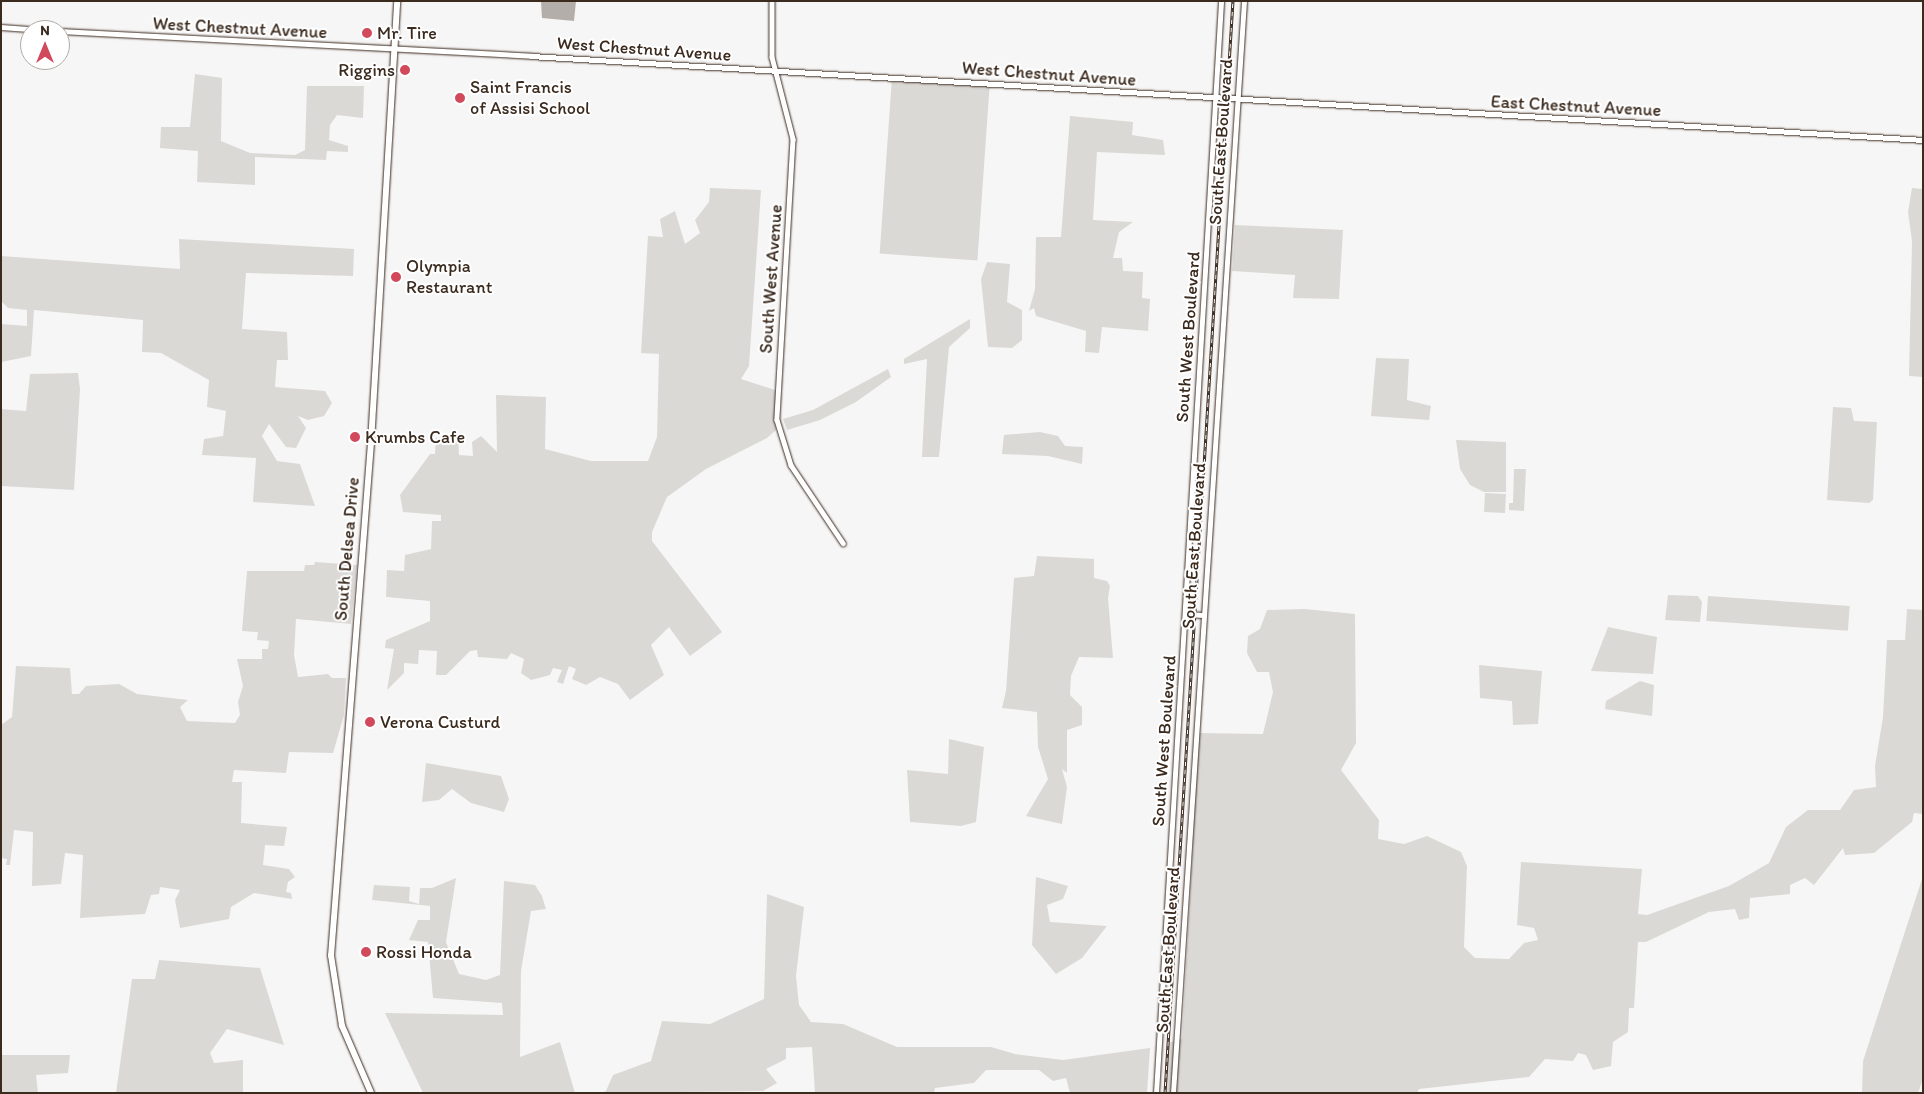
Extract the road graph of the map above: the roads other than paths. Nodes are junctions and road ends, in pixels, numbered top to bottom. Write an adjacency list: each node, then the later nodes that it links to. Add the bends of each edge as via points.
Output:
1 (397, 1): 8 (main road, South Delsea Drive)
2 (772, 1): 9 (street, South West Avenue, via 771,44)
3 (1221, 1): 10 (main road, South West Boulevard)
4 (1244, 1): 12 (main road, South East Boulevard)
5 (1, 28): 6 (street)
6 (20, 29)
7 (70, 32): 8 (street, West Chestnut Avenue)
8 (394, 51): 9 (street, West Chestnut Avenue); 17 (main road, South Delsea Drive, via 371,444 331,948 333,988 340,1019)
9 (775, 71): 10 (street, West Chestnut Avenue); 14 (street, South West Avenue, via 793,139 777,420 791,465)
10 (1215, 97): 11 (street, West Chestnut Avenue); 15 (main road, South West Boulevard)
11 (1227, 98): 12 (street, East Chestnut Avenue)
12 (1237, 99): 13 (street, East Chestnut Avenue); 16 (main road, South East Boulevard)
13 (1923, 140)
14 (843, 543)
15 (1185, 614): 16 (main road); 18 (main road, South West Boulevard)
16 (1203, 614): 19 (main road, South East Boulevard)
17 (371, 1093)
18 (1156, 1093)
19 (1173, 1093)

